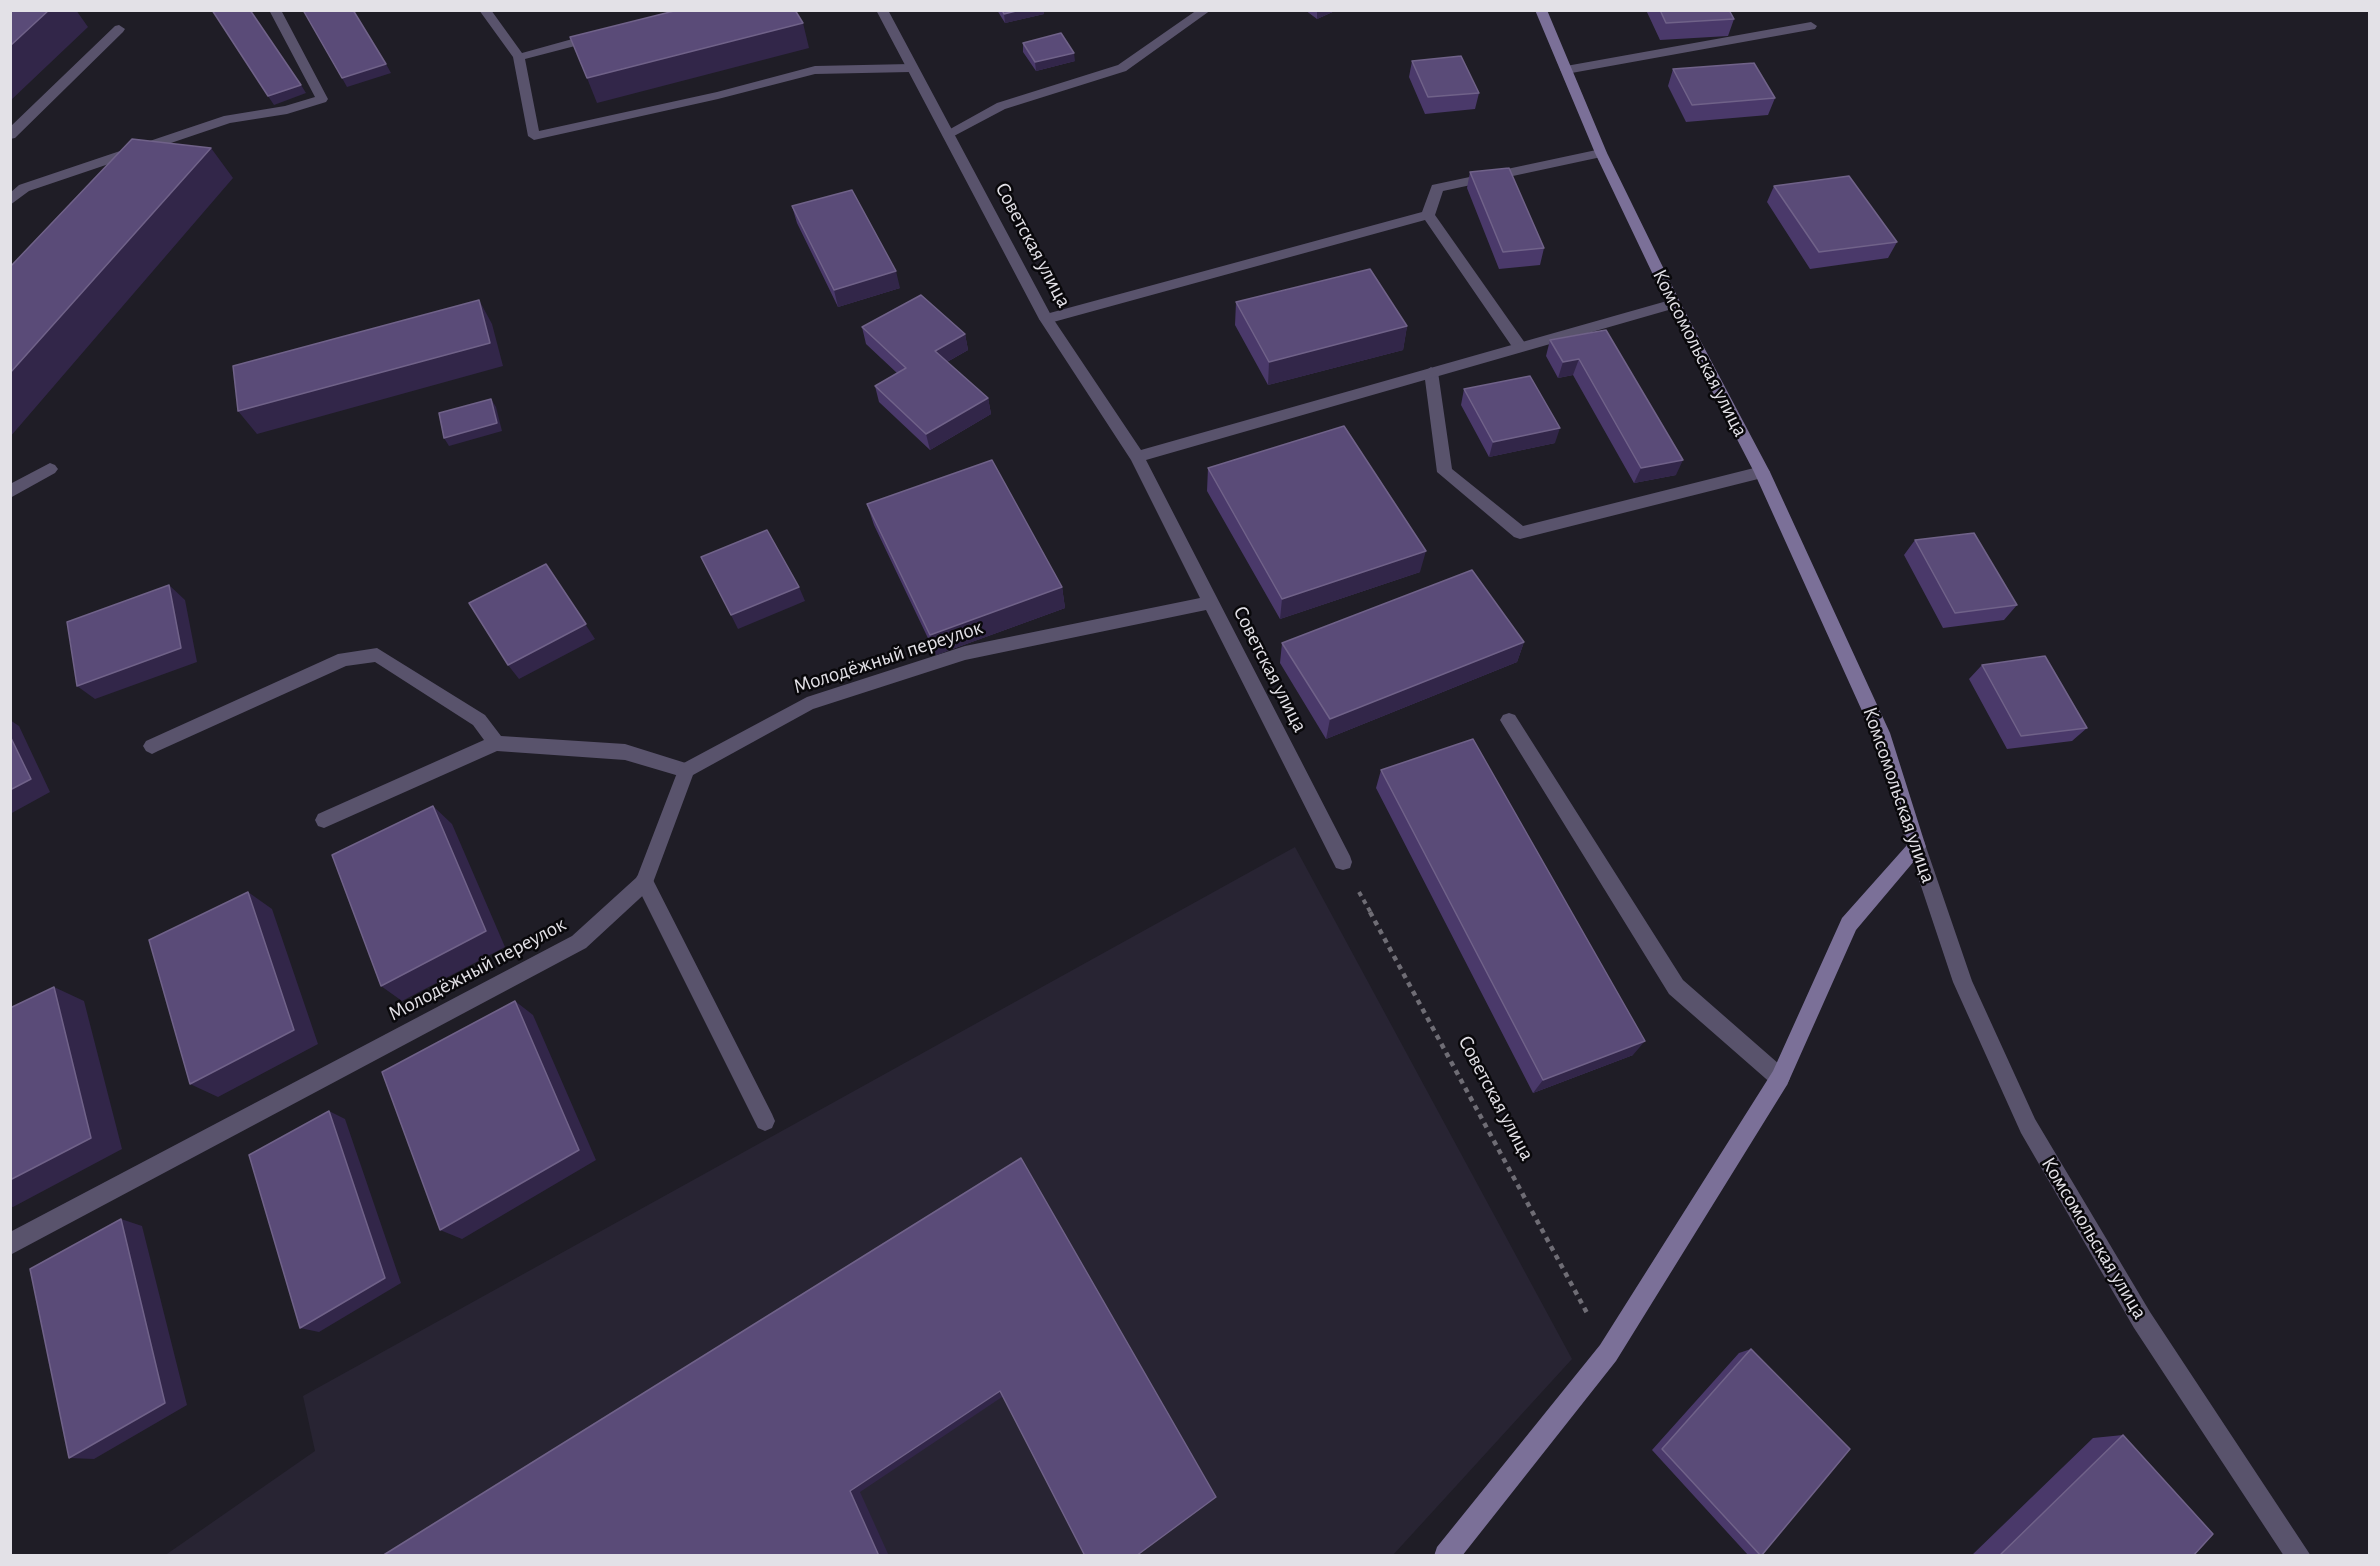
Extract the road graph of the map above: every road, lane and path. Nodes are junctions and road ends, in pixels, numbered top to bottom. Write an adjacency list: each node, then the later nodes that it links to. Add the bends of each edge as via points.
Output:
1 (274, 10): 15 (street, via 321,99 287,110 228,119 24,188)
2 (485, 10): 9 (street)
3 (882, 10): 10 (street, Советская улица)
4 (1205, 10): 12 (street, via 1122,68 1001,106)
5 (1541, 10): 11 (street, Комсомольская улица)
6 (1811, 26): 11 (street)
7 (119, 29): 13 (street)
8 (611, 32): 9 (street)
9 (519, 57): 10 (street, via 534,136 815,70)
10 (910, 68): 12 (street, Советская улица)
11 (1566, 70): 14 (street, Комсомольская улица)
12 (949, 134): 18 (street, Советская улица)
13 (10, 135)
14 (1601, 153): 16 (street, via 1437,188); 17 (street, Комсомольская улица)
15 (10, 201)
16 (1428, 215): 18 (street); 19 (street)
17 (1674, 304): 19 (street); 23 (street, Комсомольская улица)
18 (1046, 319): 21 (street, Советская улица)
19 (1520, 347): 20 (street)
20 (1431, 372): 21 (street); 23 (street, via 1445,472 1520,533)
21 (1137, 457): 25 (street, Советская улица)
22 (50, 469): 24 (street)
23 (1762, 472): 31 (street, Комсомольская улица, via 1881,733)
24 (10, 492)
25 (1211, 602): 29 (street, Молодёжный переулок, via 965,653 807,704); 32 (street, Советская улица)
26 (1509, 720): 34 (street, via 1676,987)
27 (496, 743): 28 (street, via 479,720 377,655 344,659); 29 (street, via 625,752); 30 (street)
28 (152, 746)
29 (686, 770): 33 (street, Молодёжный переулок)
30 (324, 820)
31 (1917, 847): 34 (street, via 1849,924); 39 (street, Комсомольская улица, via 1963,981 2028,1126 2142,1320)
32 (1342, 862): 37 (path, Советская улица)
33 (644, 882): 35 (street); 36 (street, Молодёжный переулок, via 579,942)
34 (1780, 1078): 37 (street)
35 (765, 1121)
36 (10, 1244)
37 (1608, 1353): 38 (street)
38 (1446, 1556)
39 (2299, 1556)

